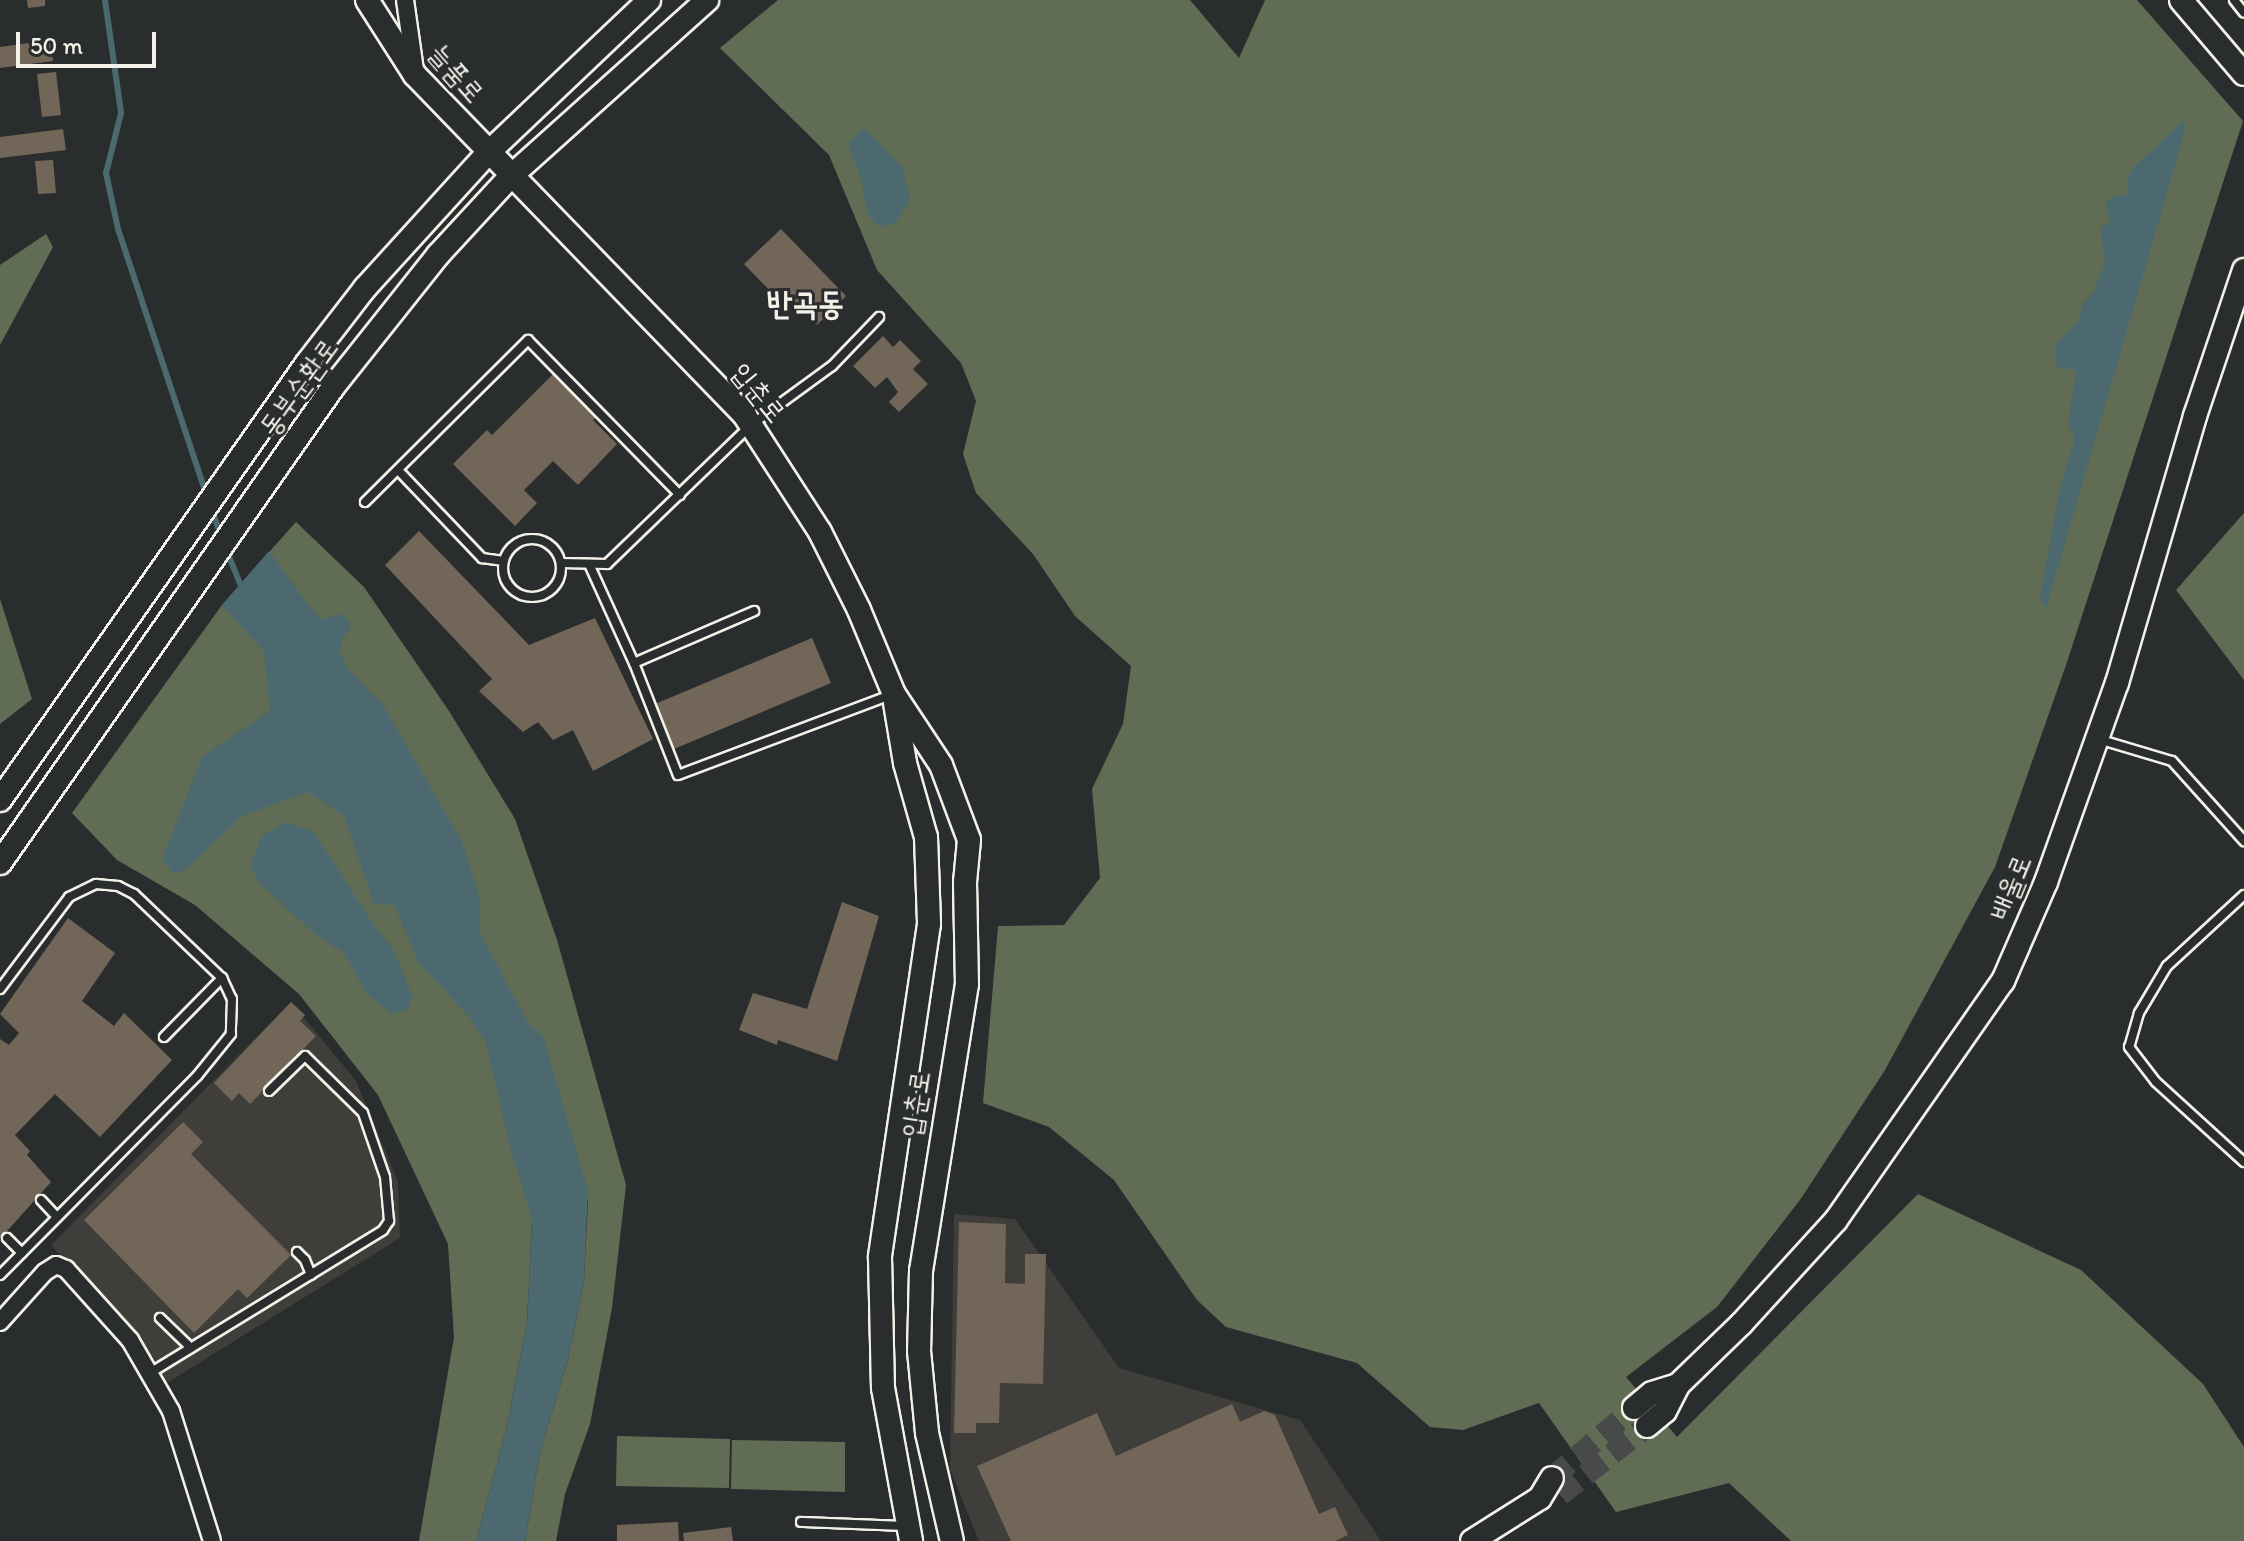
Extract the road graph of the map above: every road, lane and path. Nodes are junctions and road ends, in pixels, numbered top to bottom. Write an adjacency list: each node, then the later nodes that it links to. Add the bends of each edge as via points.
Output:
1 (367, 0): 9 (street, 늘품로)
2 (405, 0): 9 (street)
3 (649, 0): 10 (street, 동부순환로)
4 (707, 0): 11 (street, 동부순환로)
5 (2181, 0): 8 (street)
6 (2234, 0): 7 (lane)
7 (2244, 13)
8 (2244, 74)
9 (415, 75): 10 (street, 늘품로)
10 (488, 153): 11 (street, 늘품로); 25 (street, 동부순환로, via 365,288 307,363)
11 (510, 177): 14 (street, 입춘로, via 593,255); 27 (street, 동부순환로, via 333,387)
12 (2244, 270): 24 (street, 배울로)
13 (879, 317): 14 (lane, via 832,366)
14 (751, 425): 16 (lane); 23 (street, 입춘로, via 820,532)
15 (398, 470): 16 (lane, via 528,340); 17 (lane); 18 (lane, via 482,558)
16 (680, 495): 20 (lane, via 607,564)
17 (365, 502)
18 (504, 561): 19 (lane, via 514,545 531,539 549,544); 19 (lane, via 506,581 529,598 556,587)
19 (561, 563): 20 (lane)
20 (589, 564): 22 (lane)
21 (754, 611): 22 (lane)
22 (634, 663): 23 (lane, via 678,775)
23 (894, 694): 50 (street, 입춘로, via 905,763 926,837 929,924 880,1257 883,1388); 52 (street, 입춘로, via 941,765 969,840 967,984 920,1284 919,1351 927,1433)
24 (2097, 739): 26 (lane, via 2172,761); 45 (street, 배울로, via 2046,882 2003,981 1836,1220)
25 (0, 800)
26 (2244, 841)
27 (0, 863)
28 (2244, 895): 33 (lane, via 2167,966 2139,1013 2129,1047 2156,1082)
29 (222, 978): 30 (lane, via 134,894 96,884 69,897); 31 (lane); 35 (lane, via 232,999 231,1034 197,1076)
30 (0, 989)
31 (164, 1037)
32 (269, 1091): 40 (lane, via 305,1056 363,1113 385,1177 389,1221 383,1230)
33 (2244, 1162)
34 (41, 1200): 35 (lane)
35 (57, 1217): 38 (lane)
36 (7, 1238): 38 (lane)
37 (297, 1252): 40 (lane)
38 (22, 1253): 39 (lane)
39 (0, 1275)
40 (311, 1275): 43 (lane)
41 (160, 1318): 43 (lane)
42 (0, 1322): 44 (street, via 56,1265 66,1269 130,1340)
43 (191, 1348): 44 (lane)
44 (150, 1373): 51 (street, via 171,1411)
45 (1678, 1385): 46 (street, 배울로, via 1652,1393); 47 (street, via 1665,1411)
46 (1634, 1408)
47 (1647, 1426)
48 (1551, 1490): 53 (street)
49 (801, 1522): 50 (lane)
50 (910, 1534)
51 (212, 1541)
52 (952, 1541)
53 (1472, 1541)

